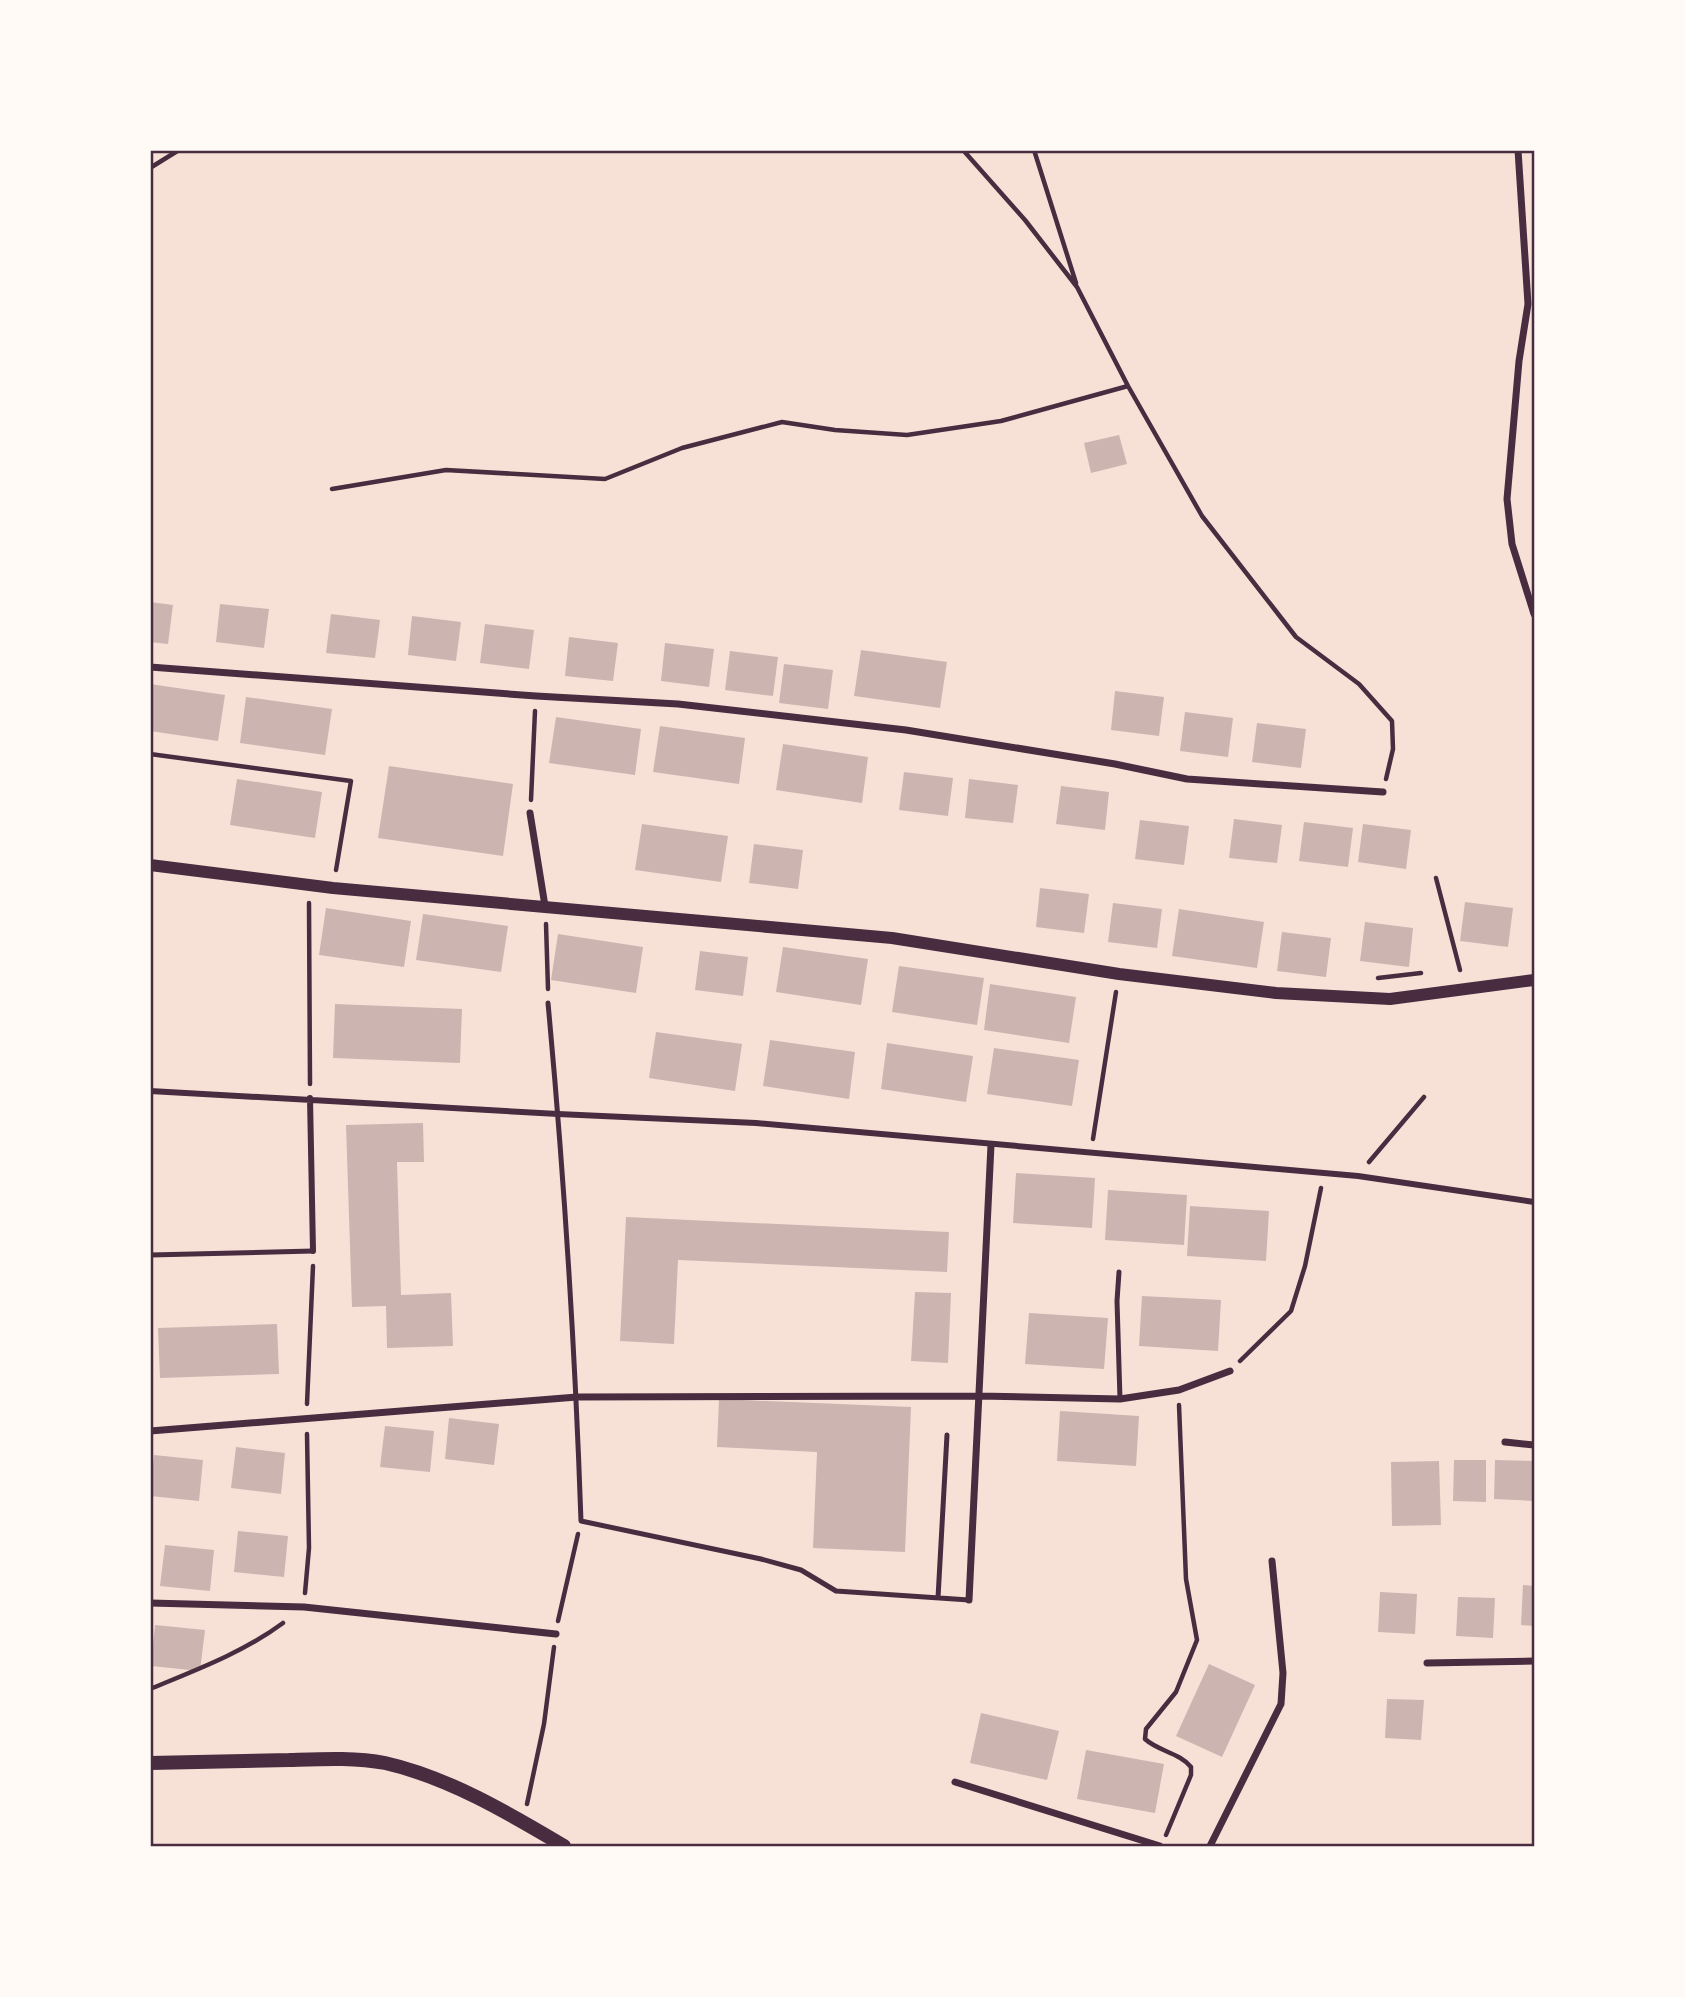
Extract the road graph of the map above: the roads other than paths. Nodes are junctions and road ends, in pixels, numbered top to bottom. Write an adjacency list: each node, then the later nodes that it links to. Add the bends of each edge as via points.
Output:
1 (1518, 150): 2 (street, via 1528,304 1507,499 1512,544)
2 (1535, 614)
3 (150, 667): 4 (street, via 678,704 906,730 1187,779)
4 (1383, 792)
5 (530, 813): 7 (street)
6 (150, 865): 7 (street, via 333,888)
7 (545, 905): 8 (street, via 892,938 1276,993 1390,999)
8 (1535, 981)
9 (548, 1003): 12 (lane)
10 (150, 1091): 11 (street)
11 (310, 1098): 12 (street); 15 (street)
12 (558, 1114): 13 (street, via 756,1123); 20 (lane)
13 (991, 1145): 14 (street, via 1357,1176); 19 (street)
14 (1535, 1202)
15 (313, 1251): 16 (lane)
16 (150, 1255)
17 (1119, 1272): 21 (lane)
18 (1230, 1371): 21 (street, via 1179,1390)
19 (979, 1396): 20 (street); 21 (street); 28 (street)
20 (577, 1397): 22 (street); 27 (lane, via 581,1521 801,1570 836,1591)
21 (1120, 1399)
22 (150, 1431)
23 (947, 1435): 27 (lane)
24 (1505, 1443): 25 (street)
25 (1535, 1445)
26 (1272, 1561): 37 (street, via 1283,1673 1281,1704)
27 (938, 1598): 28 (lane)
28 (970, 1600)
29 (150, 1603): 30 (street, via 304,1607)
30 (556, 1634)
31 (1535, 1661): 32 (street)
32 (1427, 1663)
33 (150, 1763): 35 (main road, via 382,1762 438,1779)
34 (956, 1782): 36 (street)
35 (564, 1846)
36 (1161, 1846)
37 (1210, 1846)

